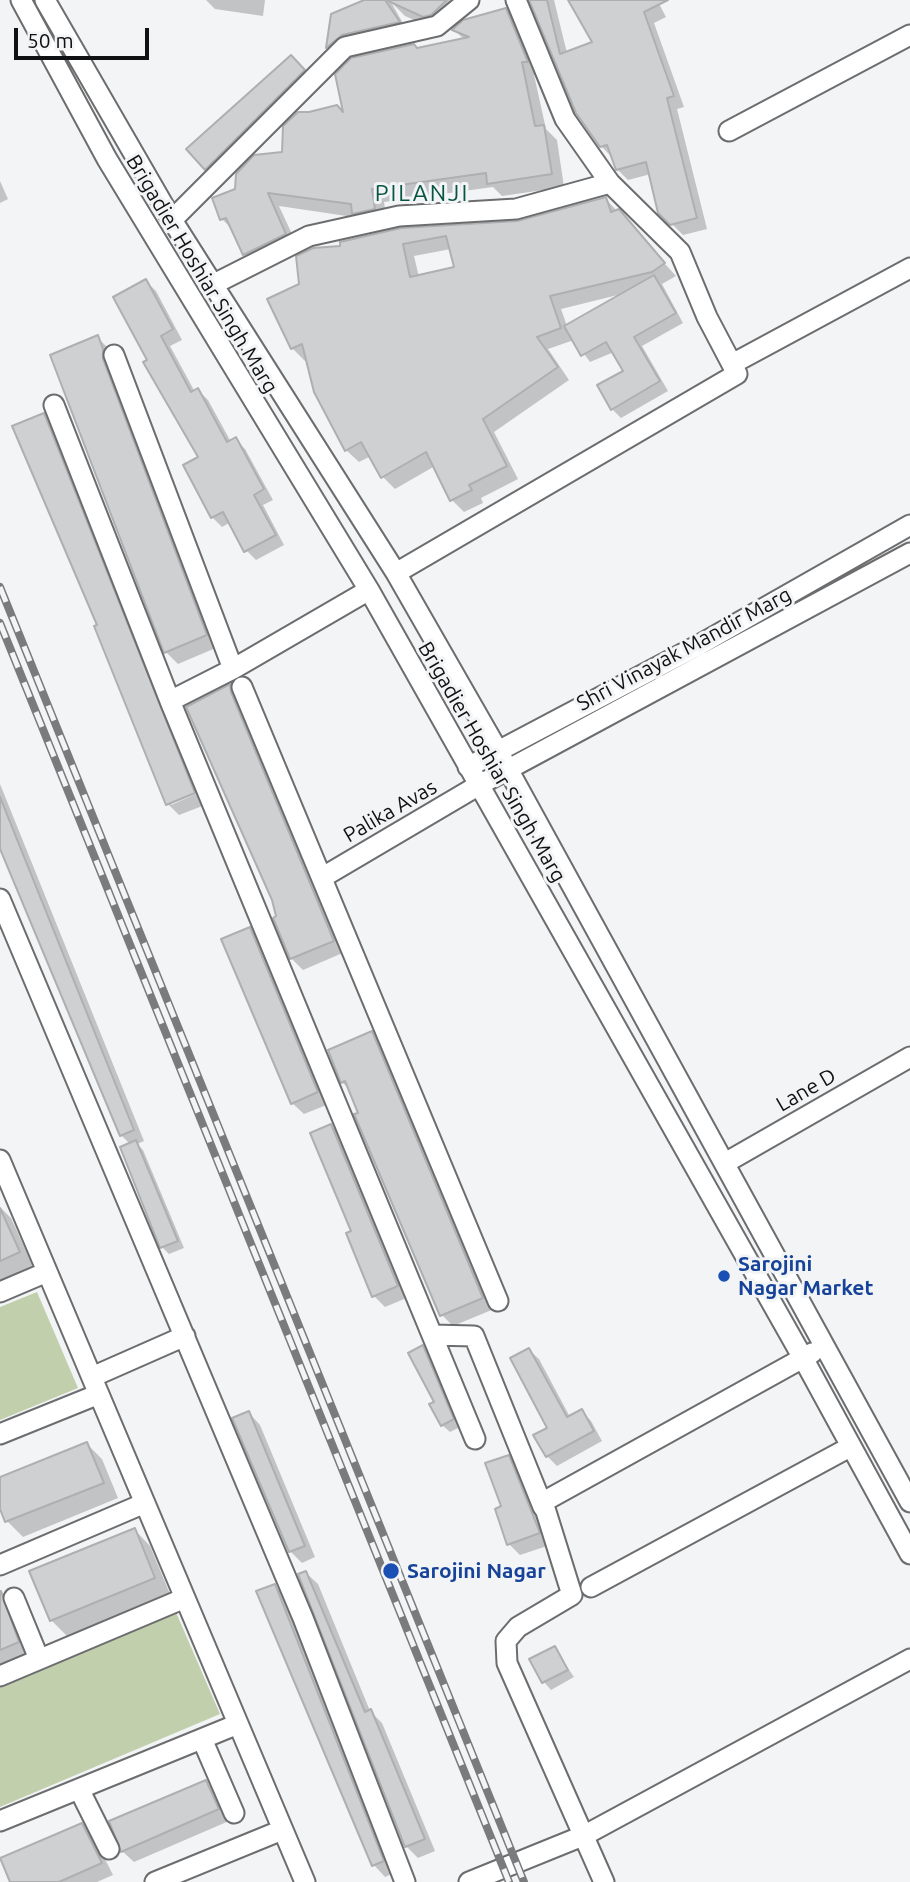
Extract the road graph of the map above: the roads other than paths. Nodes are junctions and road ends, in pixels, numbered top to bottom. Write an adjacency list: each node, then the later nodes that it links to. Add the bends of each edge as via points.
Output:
1 (21, 0): 17 (street, Brigadier Hoshiar Singh Marg, via 107,159)
2 (45, 0): 8 (street)
3 (469, 0): 8 (street, via 437,26 345,47)
4 (516, 0): 7 (street, via 565,119)
5 (910, 35): 6 (street)
6 (729, 131)
7 (610, 183): 10 (street, via 516,209 399,216 309,236); 12 (street, via 680,252)
8 (172, 220): 10 (street)
9 (910, 268): 12 (street)
10 (212, 285): 16 (street)
11 (114, 355): 18 (street)
12 (732, 364): 16 (street, via 737,374)
13 (54, 405): 19 (street)
14 (910, 525): 20 (street, via 699,646)
15 (910, 553): 22 (street, Shri Vinayak Mandir Marg)
16 (396, 573): 20 (street)
17 (369, 590): 18 (street); 21 (street, Brigadier Hoshiar Singh Marg)
18 (238, 678): 19 (street); 24 (street)
19 (170, 701): 33 (street)
20 (498, 751): 21 (street); 22 (street)
21 (468, 767): 23 (street, Brigadier Hoshiar Singh Marg)
22 (508, 769): 23 (street, Shri Vinayak Mandir Marg); 28 (street)
23 (479, 785): 24 (street, Palika Avas); 36 (street, Brigadier Hoshiar Singh Marg)
24 (323, 877): 32 (street)
25 (0, 899): 34 (street)
26 (910, 1057): 28 (street, Lane D)
27 (0, 1160): 29 (street)
28 (725, 1163): 35 (street)
29 (4, 1182): 30 (street)
30 (47, 1272): 31 (street); 37 (street)
31 (0, 1292)
32 (498, 1301)
33 (432, 1335): 39 (street); 43 (street, via 474,1336)
34 (185, 1336): 37 (street); 62 (street, via 303,1618)
35 (825, 1346): 36 (street); 41 (street)
36 (803, 1358): 40 (street, Brigadier Hoshiar Singh Marg); 43 (street, via 547,1499)
37 (95, 1385): 38 (street); 42 (street)
38 (0, 1434)
39 (475, 1439)
40 (850, 1447): 44 (street, Brigadier Hoshiar Singh Marg); 46 (street)
41 (910, 1502)
42 (145, 1503): 45 (street); 48 (street)
43 (543, 1507): 58 (street, via 572,1595 518,1627 506,1641 507,1663)
44 (910, 1554)
45 (0, 1565)
46 (591, 1587)
47 (14, 1598): 50 (street)
48 (185, 1598): 50 (street); 52 (street)
49 (910, 1658): 58 (street)
50 (39, 1659): 51 (street)
51 (0, 1676)
52 (238, 1724): 53 (street); 57 (street)
53 (202, 1739): 54 (street); 55 (street)
54 (79, 1789): 56 (street); 59 (street)
55 (234, 1813)
56 (0, 1821)
57 (282, 1830): 60 (street); 61 (street)
58 (584, 1835): 63 (street); 64 (street)
59 (109, 1849)
60 (155, 1882)
61 (304, 1882)
62 (405, 1882)
63 (469, 1882)
64 (604, 1882)

